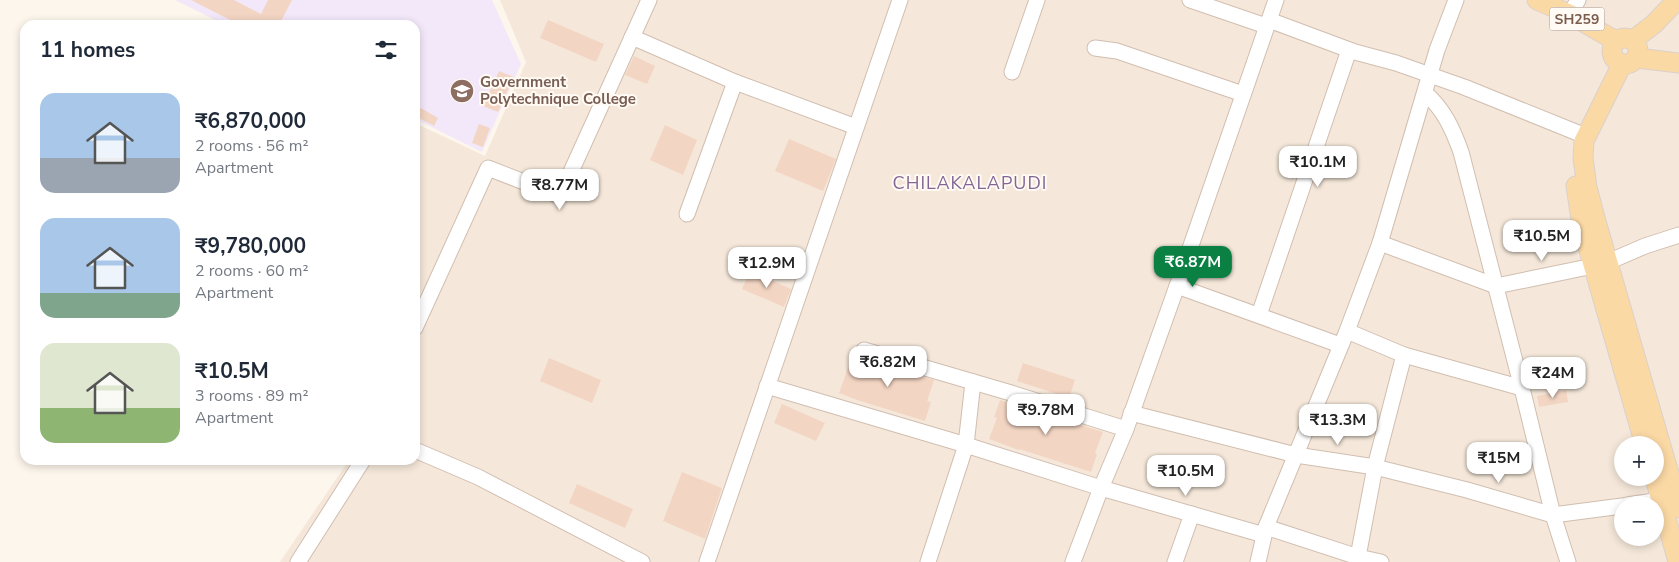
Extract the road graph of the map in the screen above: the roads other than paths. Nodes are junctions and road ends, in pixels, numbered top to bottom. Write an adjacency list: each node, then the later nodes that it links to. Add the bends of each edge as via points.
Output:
1 (648, 0): 11 (street)
2 (900, 0): 22 (street)
3 (1037, 0): 17 (street)
4 (1190, 0): 10 (street)
5 (1276, 0): 10 (street)
6 (1456, 0): 18 (street)
7 (1537, 0): 14 (main road, SH259, via 1571,15)
8 (1677, 0): 14 (main road)
9 (1571, 2): 14 (main road, SH259)
10 (1267, 23): 13 (street); 20 (street)
11 (632, 37): 19 (street); 31 (street, via 560,196 488,168)
12 (1095, 48): 20 (street, via 1117,51)
13 (1349, 50): 18 (street); 30 (street)
14 (1627, 50): 15 (main road); 16 (main road); 23 (main road); 27 (main road, via 1584,141 1583,158)
15 (1679, 50)
16 (1679, 62)
17 (1012, 72)
18 (1430, 75): 21 (street); 23 (street)
19 (735, 82): 22 (street); 24 (street)
20 (1244, 94): 28 (street)
21 (1425, 94): 26 (street); 29 (street, via 1436,103 1456,138)
22 (856, 127): 37 (street)
23 (1578, 132): 27 (main road, via 1571,153 1582,226)
24 (687, 214)
25 (1679, 235): 27 (street)
26 (1380, 243): 29 (street); 32 (street)
27 (1600, 264): 29 (street); 41 (main road); 50 (main road)
28 (1177, 286): 30 (street); 39 (street)
29 (1496, 286): 38 (street)
30 (1259, 316): 33 (street)
31 (420, 317)
32 (1347, 331): 33 (street); 35 (street)
33 (1340, 345): 44 (street)
34 (864, 350): 36 (street)
35 (1404, 355): 38 (street); 46 (street)
36 (973, 382): 40 (street); 42 (street)
37 (767, 386): 42 (street); 57 (street)
38 (1522, 388): 52 (street)
39 (1131, 413): 40 (street); 44 (street)
40 (1126, 430): 47 (street)
41 (1643, 436)
42 (966, 445): 47 (street); 58 (street)
43 (420, 452): 56 (street, via 478,477)
44 (1296, 455): 46 (street); 53 (street)
45 (360, 465): 55 (street)
46 (1375, 467): 52 (street); 54 (street)
47 (1101, 488): 51 (street); 59 (street)
48 (1614, 507): 52 (street)
49 (1664, 508): 64 (main road)
50 (1679, 508)
51 (1192, 514): 53 (street); 60 (street)
52 (1553, 515): 63 (street)
53 (1265, 531): 54 (street); 61 (street)
54 (1357, 559): 62 (street)
55 (298, 562)
56 (642, 562)
57 (707, 562)
58 (928, 562)
59 (1073, 562)
60 (1175, 562)
61 (1258, 562)
62 (1381, 562)
63 (1568, 562)
64 (1678, 562)

